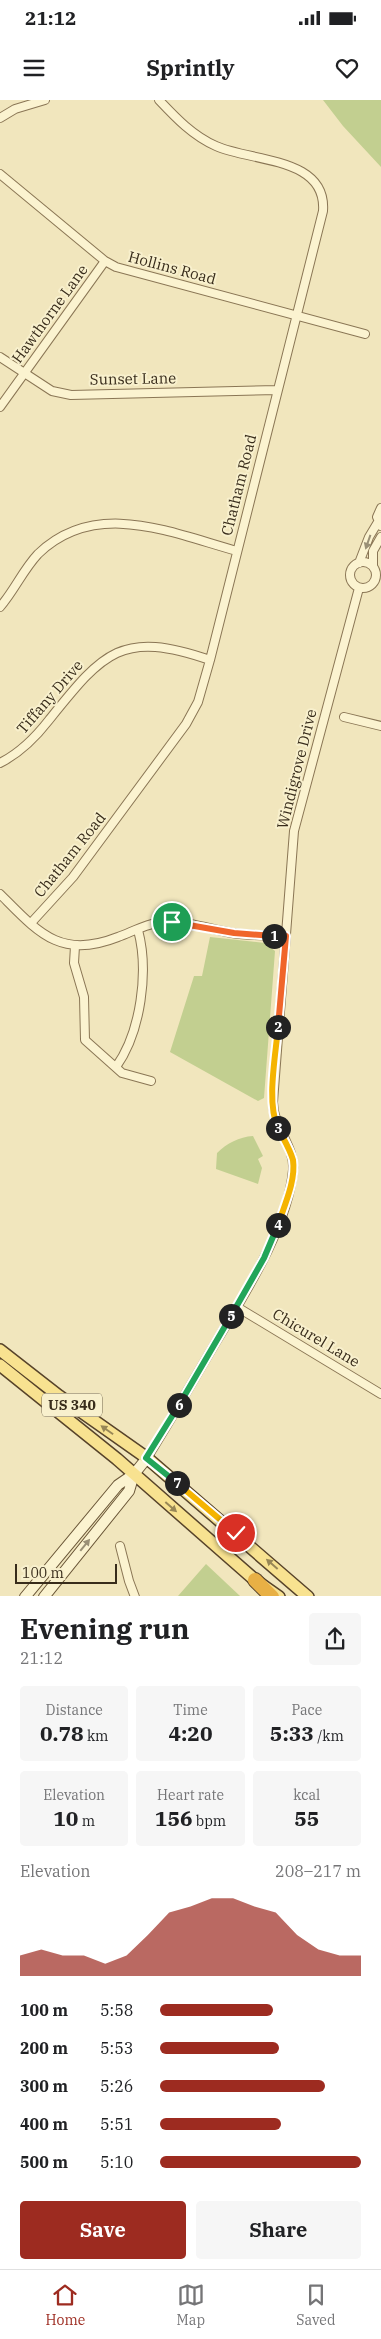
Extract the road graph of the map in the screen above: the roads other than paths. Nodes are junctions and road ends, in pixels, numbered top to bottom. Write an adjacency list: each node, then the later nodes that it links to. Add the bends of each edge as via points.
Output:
1 (45, 100): 3 (street)
2 (159, 100): 6 (street, Chatham Road, via 177,120 213,145 297,168 316,182 323,197 323,211)
3 (0, 118)
4 (0, 174): 5 (street, Hollins Road)
5 (105, 261): 6 (street, Hollins Road, via 116,267); 9 (street, Hawthorne Lane)
6 (297, 316): 7 (street, Hollins Road); 10 (street, Chatham Road)
7 (364, 334)
8 (0, 357): 9 (street, Sunset Lane)
9 (24, 374): 10 (street, Sunset Lane, via 52,391 71,394); 11 (street, Hawthorne Lane)
10 (277, 390): 15 (street, Chatham Road)
11 (0, 407)
12 (381, 509): 13 (street)
13 (380, 524): 16 (street, one-way to 16, via 369,537)
14 (381, 537): 17 (street, via 373,551)
15 (237, 550): 20 (street, via 135,524 109,522 88,526 63,536 37,555); 21 (street, Chatham Road)
16 (359, 563): 17 (street); 19 (street, via 352,567 350,576 352,584)
17 (373, 566): 18 (street)
18 (378, 580): 19 (street, via 369,587)
19 (359, 588): 28 (street, Windigrove Drive, via 297,818)
20 (0, 607)
21 (210, 660): 24 (street, Tiffany Drive, via 156,647 136,647 114,654 85,676 28,744); 26 (street, Chatham Road, via 198,702 186,724 73,877)
22 (344, 717): 23 (street)
23 (380, 724)
24 (0, 763)
25 (0, 894): 26 (street)
26 (30, 923): 29 (street, via 54,940)
27 (138, 930): 28 (street, via 172,922 234,933); 29 (street, via 100,944); 30 (street, via 144,964 143,989 127,1049)
28 (286, 936): 32 (street, Windigrove Drive, via 273,1110 292,1159 293,1172 269,1246)
29 (75, 946): 30 (street, via 74,963 84,998 85,1040)
30 (116, 1068): 31 (street, via 127,1075)
31 (151, 1081)
32 (237, 1307): 35 (street, Chicurel Lane); 36 (street, Windigrove Drive)
33 (0, 1350): 36 (main road, US 340, one-way to 33)
34 (0, 1365): 37 (main road, US 340)
35 (381, 1394)
36 (146, 1458): 37 (main road); 45 (main road, US 340, one-way to 36)
37 (134, 1474): 39 (main road, US 340, one-way to 39); 40 (main road, via 118,1485); 41 (main road, one-way to 37, via 128,1491)
38 (120, 1546): 42 (street)
39 (256, 1580): 43 (highway); 44 (main road, US 340)
40 (25, 1596)
41 (44, 1596)
42 (135, 1596)
43 (272, 1596)
44 (279, 1596)
45 (308, 1596)

